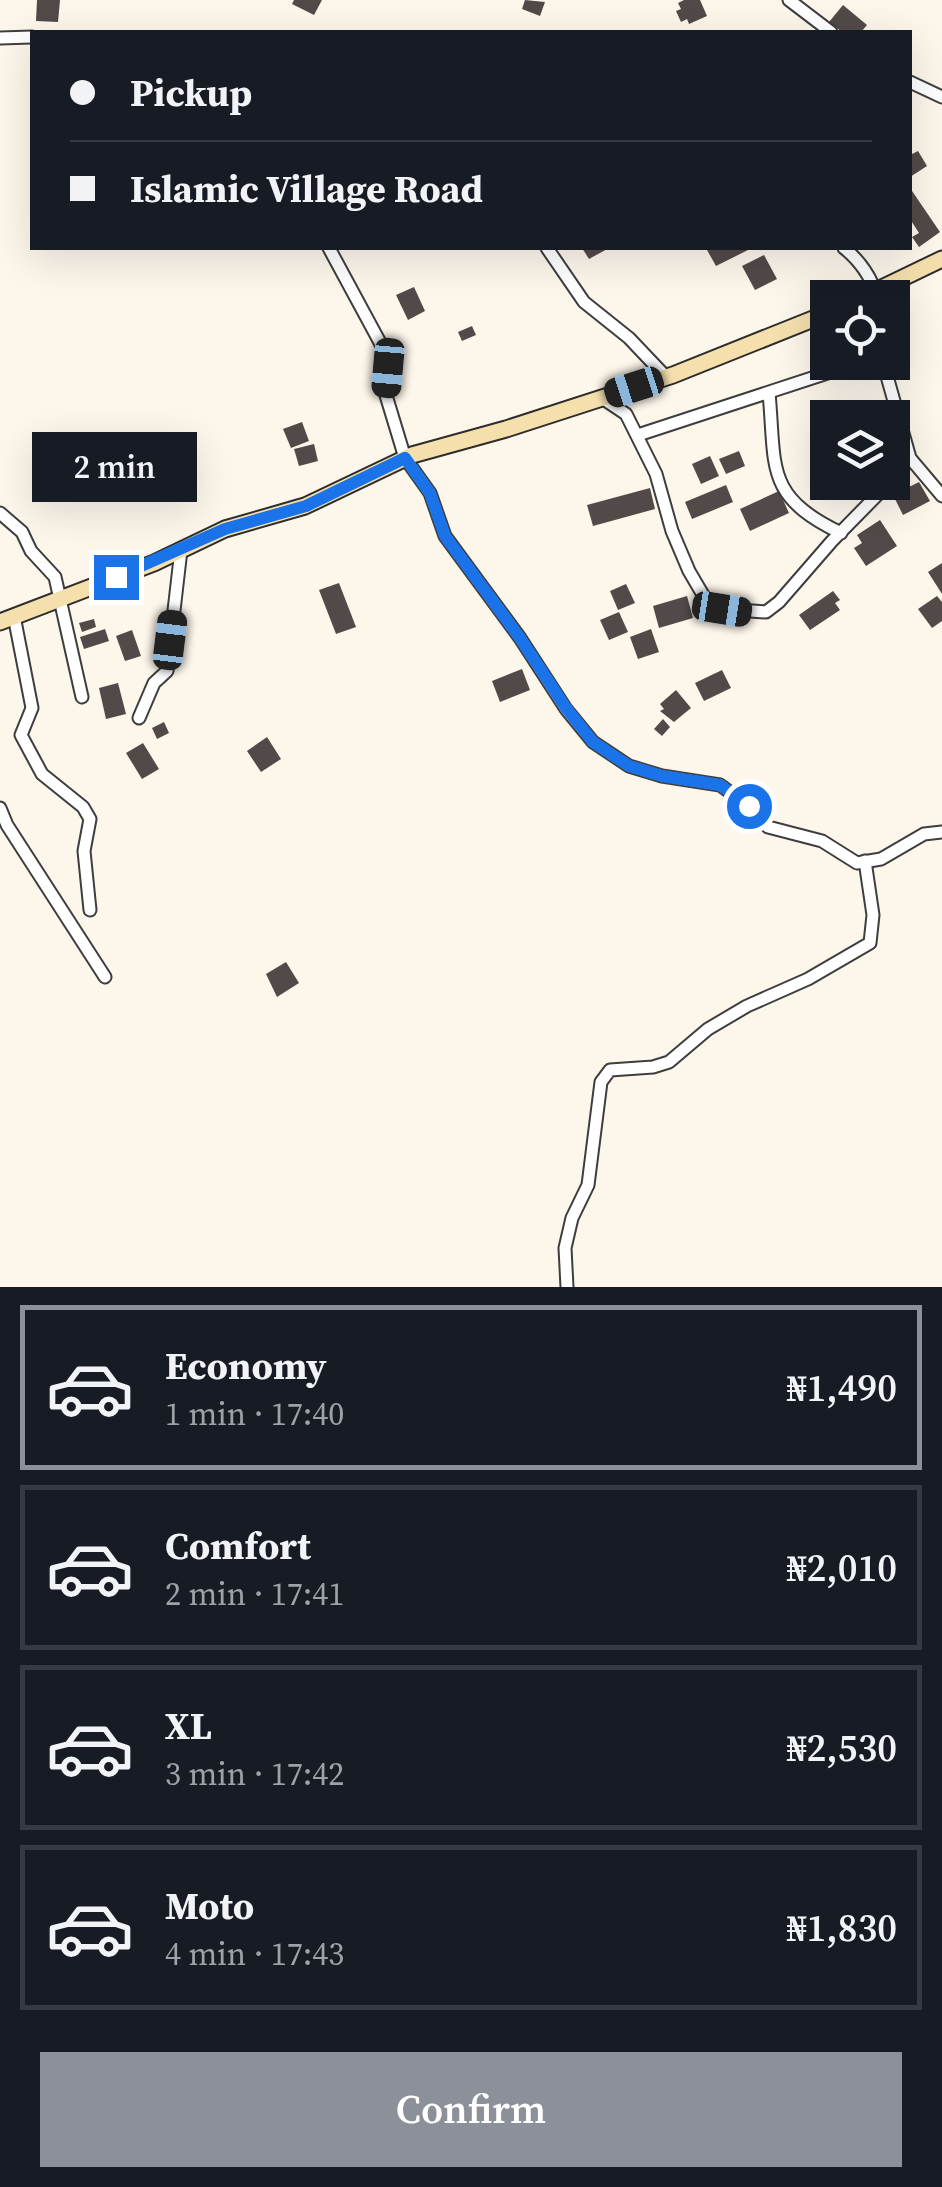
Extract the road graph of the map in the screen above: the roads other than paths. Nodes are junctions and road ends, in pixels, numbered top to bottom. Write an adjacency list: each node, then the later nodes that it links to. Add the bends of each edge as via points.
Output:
1 (789, 0): 2 (street)
2 (828, 30)
3 (30, 37): 4 (street)
4 (0, 38)
5 (912, 83): 6 (street)
6 (942, 97)
7 (330, 250): 19 (street, via 383,348 386,392)
8 (548, 250): 14 (street, via 584,302)
9 (847, 250): 11 (street)
10 (942, 259): 12 (street)
11 (865, 280)
12 (901, 280)
13 (810, 320): 14 (street)
14 (666, 377): 17 (street)
15 (810, 378): 16 (street)
16 (768, 392): 18 (street); 24 (street, via 781,487 814,520)
17 (602, 398): 18 (street, via 626,414); 19 (street)
18 (638, 435): 24 (street, via 689,571 706,600 722,609 766,612)
19 (405, 458): 25 (street, via 306,506 225,529); 32 (street, via 430,493 445,536 593,742 629,766 720,785 768,827)
20 (910, 458): 21 (street)
21 (942, 496)
22 (873, 500): 24 (street)
23 (0, 513): 26 (street, via 55,577)
24 (841, 533)
25 (182, 550): 26 (street); 29 (street, via 167,670)
26 (59, 599): 27 (street); 28 (street)
27 (7, 619): 33 (street, via 32,708 21,735 42,774 90,819 84,851)
28 (82, 697)
29 (139, 718)
30 (0, 808): 34 (street)
31 (942, 832): 32 (street)
32 (865, 861): 35 (street, via 870,943 708,1029 669,1062 610,1070 601,1082 588,1185 565,1248)
33 (90, 910)
34 (104, 977)
35 (567, 1287)

